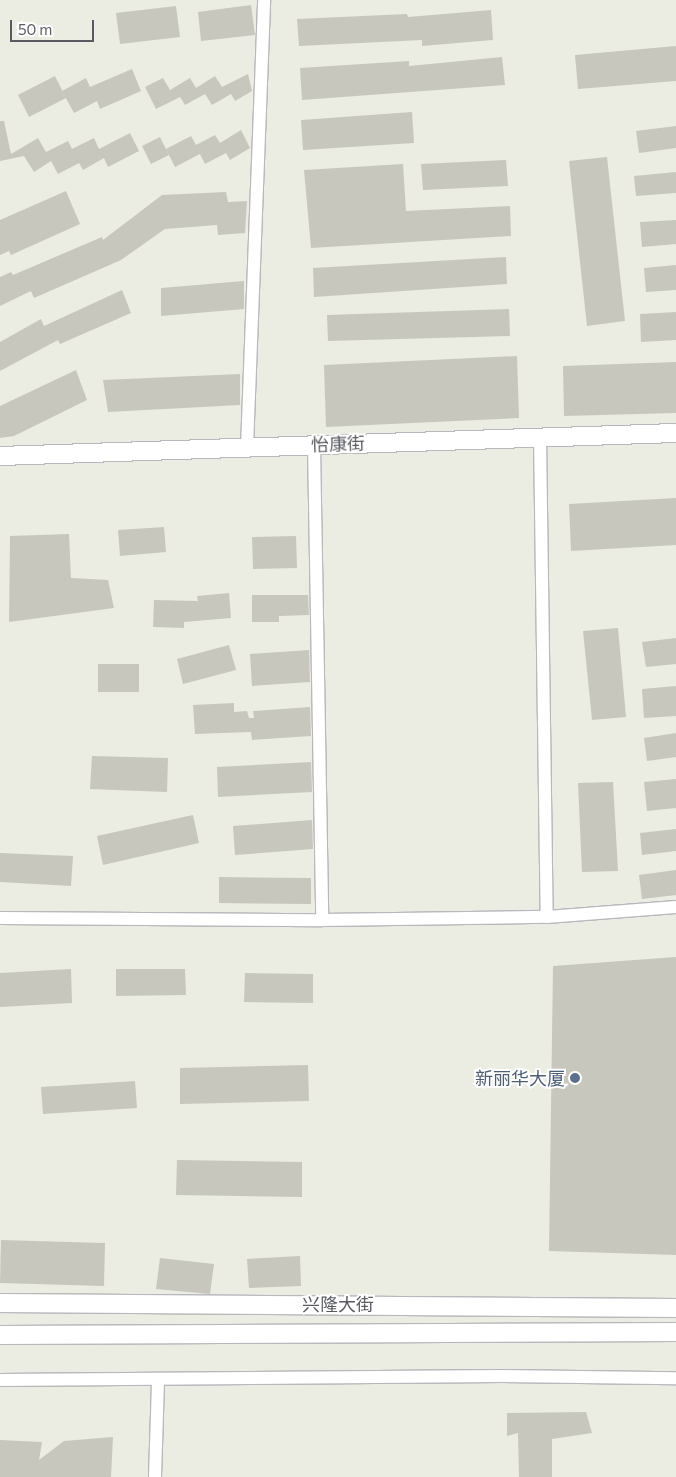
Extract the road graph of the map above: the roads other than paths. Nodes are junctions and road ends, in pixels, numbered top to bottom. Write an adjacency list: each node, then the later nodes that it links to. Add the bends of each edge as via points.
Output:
1 (264, 0): 5 (street)
2 (676, 433): 3 (main road, 怡康街)
3 (540, 436): 4 (main road, 怡康街); 8 (street)
4 (314, 445): 5 (main road, 怡康街); 10 (street)
5 (247, 447): 6 (main road, 怡康街)
6 (0, 456)
7 (676, 907): 8 (street)
8 (547, 917): 10 (street)
9 (0, 918): 10 (street)
10 (322, 920)
11 (0, 1303): 12 (main road, 兴隆大街)
12 (676, 1308)
13 (676, 1332): 14 (main road, 兴隆大街)
14 (0, 1335)
15 (676, 1378): 16 (street)
16 (158, 1379): 17 (street); 18 (street)
17 (0, 1380)
18 (155, 1477)

